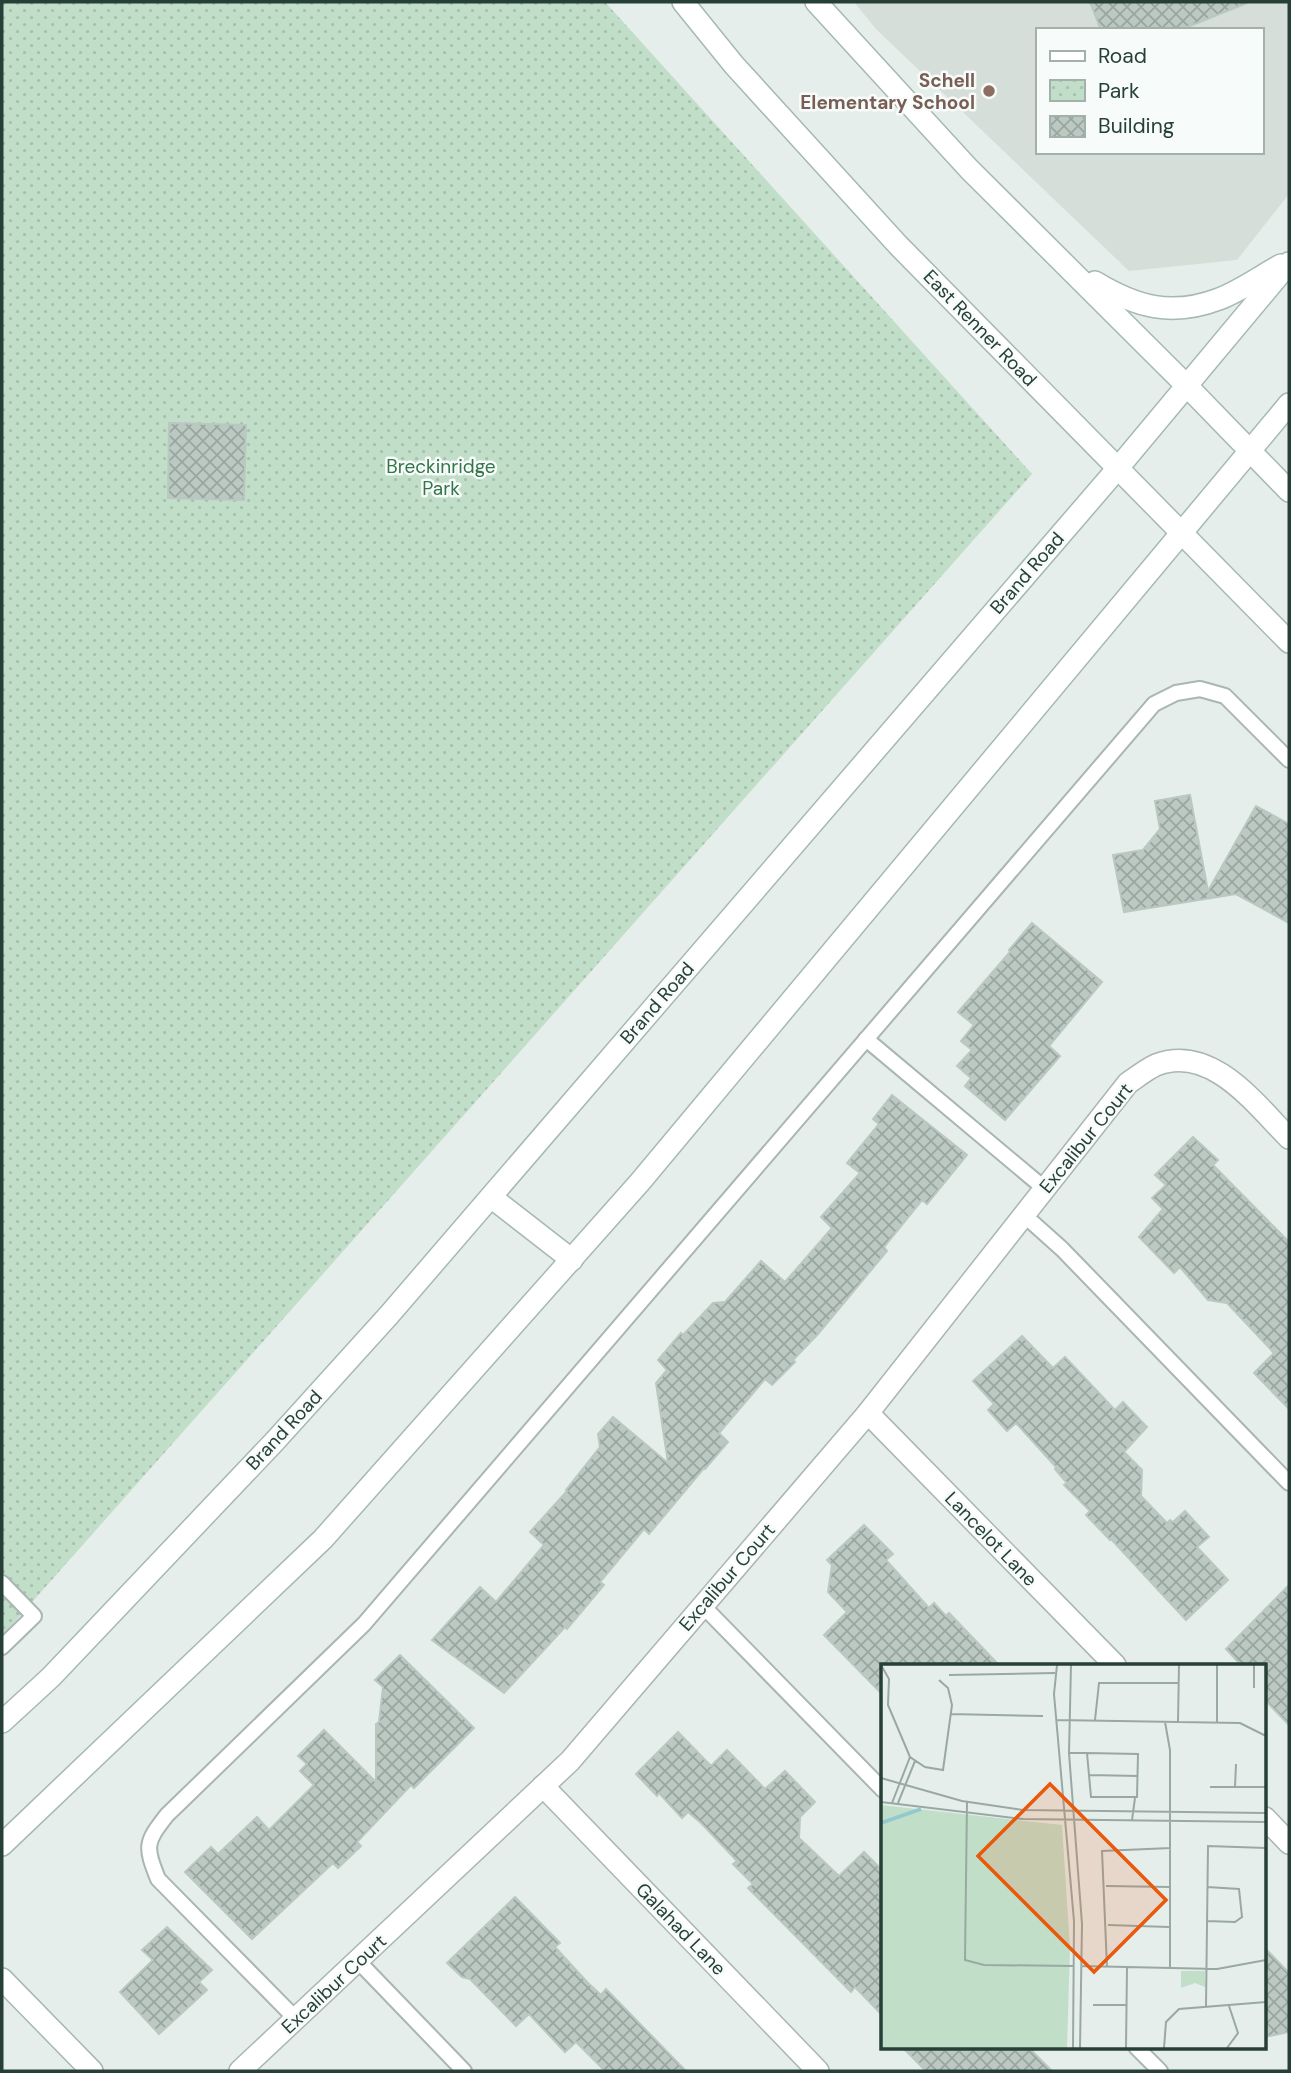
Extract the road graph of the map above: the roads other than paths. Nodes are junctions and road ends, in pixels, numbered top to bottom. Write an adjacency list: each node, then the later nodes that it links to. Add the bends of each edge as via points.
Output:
1 (683, 2): 8 (main road, East Renner Road, via 734,65 898,244)
2 (816, 2): 4 (main road, via 969,169)
3 (1289, 262): 4 (main road, via 1220,299 1181,309 1120,297); 5 (main road, Brand Road)
4 (1064, 263): 5 (main road)
5 (1187, 386): 7 (main road); 8 (main road, Brand Road)
6 (1289, 404): 7 (main road)
7 (1249, 451): 9 (main road); 10 (main road)
8 (1118, 468): 10 (main road, East Renner Road); 16 (main road, Brand Road)
9 (1289, 491)
10 (1180, 533): 11 (main road, East Renner Road); 18 (main road)
11 (1289, 642)
12 (1289, 760): 13 (lane, via 1225,696 1200,689 1154,704)
13 (866, 1039): 15 (lane); 33 (lane, via 364,1624 150,1836 149,1856 158,1879)
14 (1289, 1138): 15 (main road, Excalibur Court, via 1229,1078 1209,1067 1181,1060 1156,1065 1128,1083)
15 (1045, 1189): 17 (main road, Excalibur Court)
16 (491, 1197): 18 (main road); 25 (main road, Brand Road, via 275,1441 51,1677)
17 (1024, 1215): 19 (main road, Excalibur Court); 20 (lane)
18 (572, 1260): 30 (main road, via 323,1539)
19 (867, 1413): 22 (main road, Excalibur Court); 24 (main road, Lancelot Lane)
20 (1289, 1483)
21 (2, 1583): 23 (lane, via 34,1616)
22 (703, 1606): 26 (main road, Excalibur Court, via 570,1761); 27 (lane)
23 (2, 1647)
24 (1114, 1664)
25 (2, 1722)
26 (543, 1786): 31 (main road, Excalibur Court); 38 (main road, Galahad Lane)
27 (881, 1788)
28 (1266, 1819): 29 (main road)
29 (1289, 1843)
30 (2, 1845)
31 (358, 1961): 33 (main road, Excalibur Court); 37 (lane)
32 (2, 1979): 35 (main road)
33 (296, 2019): 36 (main road, Excalibur Court)
34 (1137, 2048): 39 (lane)
35 (92, 2071)
36 (240, 2071)
37 (464, 2071)
38 (818, 2071)
39 (1160, 2071)

